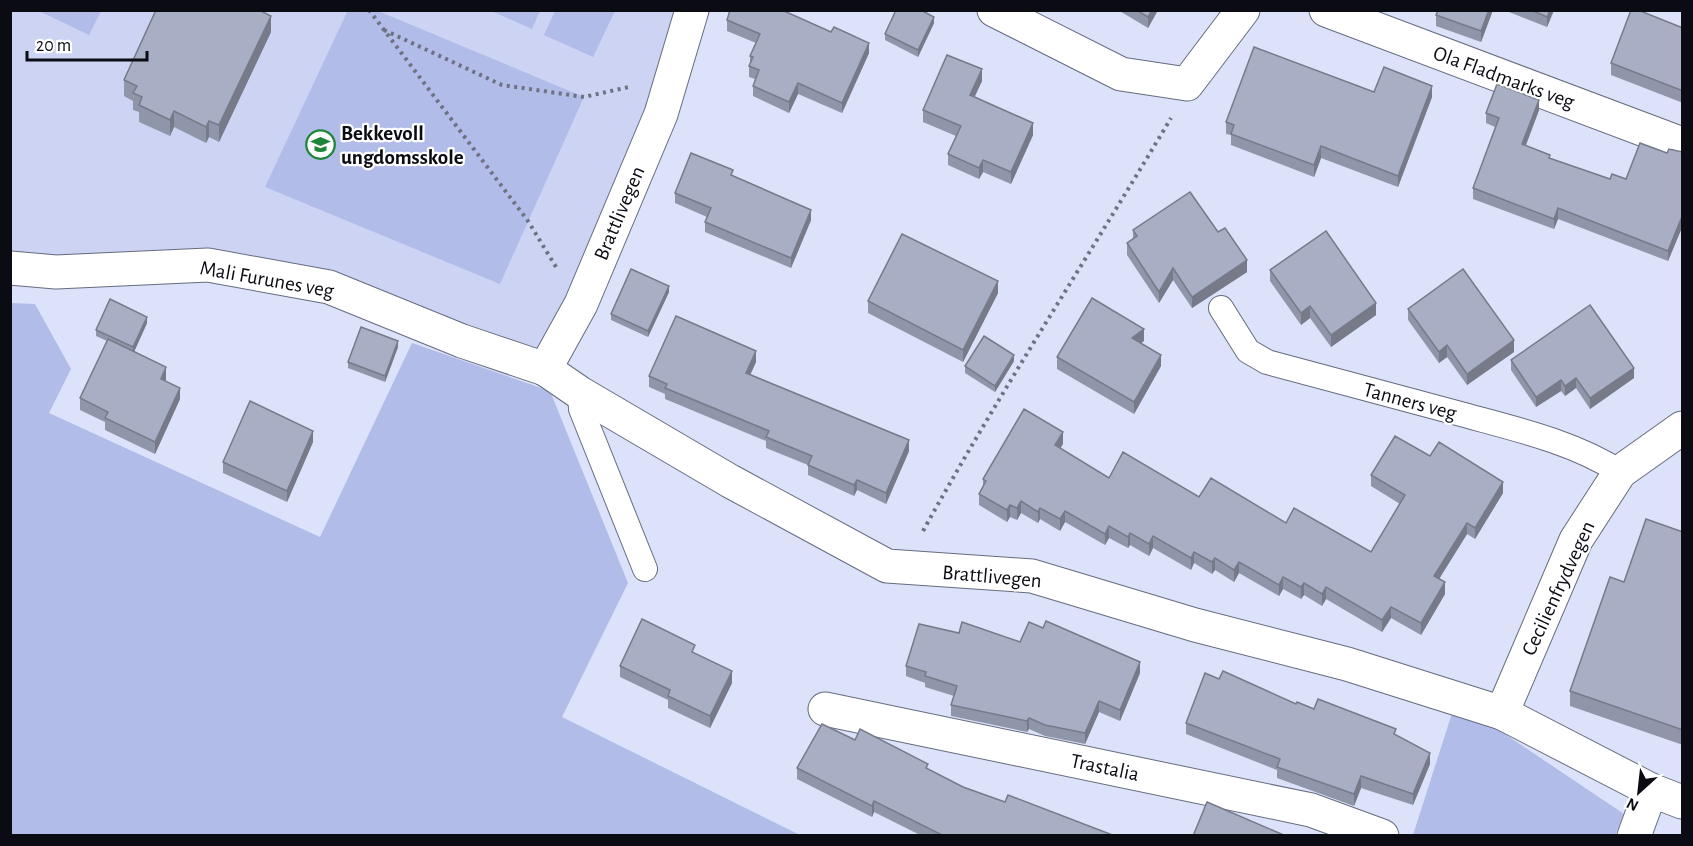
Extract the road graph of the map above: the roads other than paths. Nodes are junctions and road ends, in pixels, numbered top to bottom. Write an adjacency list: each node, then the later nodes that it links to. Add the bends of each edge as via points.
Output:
1 (692, 10): 8 (street, Brattlivegen, via 661,114 581,304)
2 (993, 10): 3 (street, via 1121,74 1187,84)
3 (1243, 10)
4 (1326, 10): 5 (street, Ola Fladmarks veg)
5 (1682, 144)
6 (10, 268): 8 (street, Mali Furunes veg, via 56,272 208,265 328,287 462,341)
7 (1221, 308): 11 (lane, Tanners veg, via 1248,351 1267,362 1498,424 1573,449)
8 (545, 369): 9 (street, Brattlivegen)
9 (580, 393): 12 (lane, via 581,409); 14 (street, Brattlivegen, via 751,493 887,566 1032,576 1196,625 1347,664)
10 (1683, 428): 11 (street, Cecilienfrydvegen)
11 (1620, 472): 14 (street, Cecilienfrydvegen, via 1576,540)
12 (645, 569)
13 (825, 709): 17 (street, Trastalia, via 1311,810)
14 (1502, 713): 15 (street)
15 (1651, 790): 16 (street); 18 (street)
16 (1683, 802)
17 (1382, 836)
18 (1634, 836)

